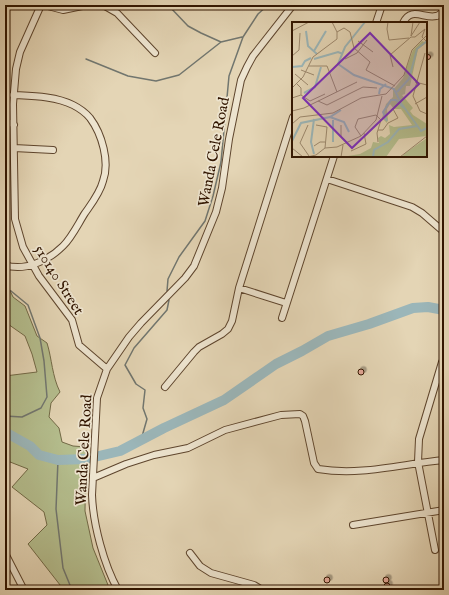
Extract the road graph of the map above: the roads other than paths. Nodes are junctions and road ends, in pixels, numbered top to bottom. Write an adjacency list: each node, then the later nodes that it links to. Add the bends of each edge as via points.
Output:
1 (41, 5): 11 (street, 510140 Street, via 20,52)
2 (44, 5): 3 (street, via 63,10)
3 (87, 5)
4 (103, 5): 10 (street, via 117,12)
5 (293, 5): 26 (street, Wanda Cele Road, via 253,56 242,80 216,212 194,266 129,337)
6 (382, 5): 8 (street)
7 (444, 11): 9 (street, via 435,16 414,14)
8 (376, 22)
9 (404, 22)
10 (155, 53)
11 (13, 95): 14 (street, 510140 Street); 20 (street, via 59,100 81,110 96,129 106,157 104,181 70,237 55,253)
12 (292, 120): 22 (street)
13 (5, 121): 14 (street)
14 (14, 125): 15 (street, 510140 Street)
15 (14, 148): 16 (street); 20 (street, 510140 Street, via 15,219 23,248)
16 (53, 150)
17 (334, 157): 18 (street)
18 (327, 179): 19 (street, via 412,207); 23 (street)
19 (444, 232)
20 (32, 264): 21 (street, via 14,268); 26 (street, 510140 Street, via 72,320 79,345)
21 (5, 265)
22 (239, 288): 23 (street); 27 (street, via 228,329 194,352)
23 (286, 303): 24 (street)
24 (282, 318)
25 (442, 362): 29 (street, via 419,439)
26 (107, 370): 30 (street, Wanda Cele Road, via 97,398)
27 (165, 387)
28 (444, 460): 29 (street)
29 (418, 462): 30 (street, via 361,472 318,468 314,463 303,416 295,414 281,415 225,430 188,448 154,455); 32 (street)
30 (93, 478): 38 (street, Wanda Cele Road, via 95,522 108,567)
31 (444, 510): 32 (street)
32 (428, 512): 33 (street); 34 (street)
33 (353, 525)
34 (435, 550)
35 (5, 553): 37 (street)
36 (190, 553): 39 (street, via 200,566 211,573 254,585)
37 (22, 589)
38 (118, 590)
39 (259, 590)

